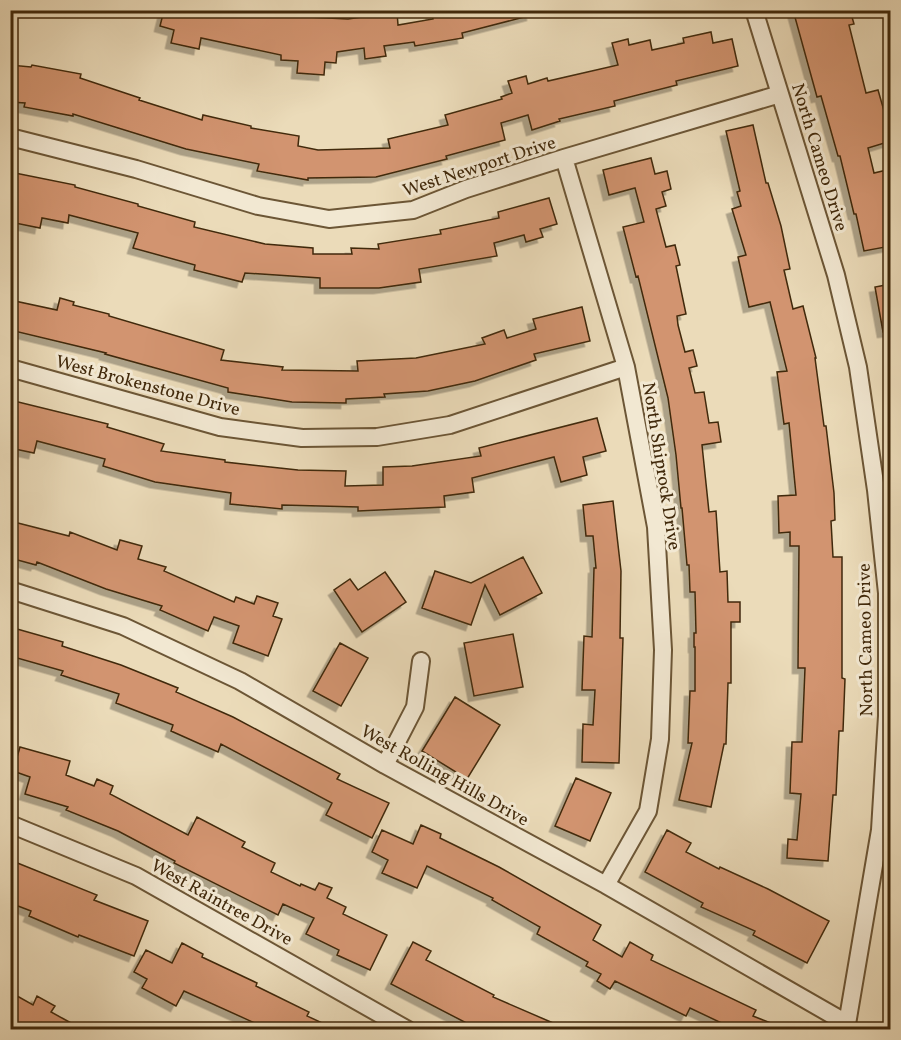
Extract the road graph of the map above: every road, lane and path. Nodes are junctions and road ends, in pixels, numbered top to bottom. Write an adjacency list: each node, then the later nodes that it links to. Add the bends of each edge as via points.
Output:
1 (754, 10): 2 (street, North Cameo Drive)
2 (780, 94): 4 (street, West Newport Drive); 12 (street, North Cameo Drive, via 836,275 858,367 887,593 880,830)
3 (10, 137): 4 (street, West Newport Drive, via 258,206 329,219 414,210)
4 (564, 158): 5 (street, North Shiprock Drive)
5 (626, 367): 6 (street, West Brokenstone Drive, via 450,425 377,437 302,438 220,427); 11 (street, North Shiprock Drive, via 656,527 663,650 660,728 648,811)
6 (10, 368)
7 (10, 590): 9 (street, West Rolling Hills Drive, via 134,631 240,681)
8 (421, 661): 9 (street, via 415,707)
9 (385, 765): 11 (street, West Rolling Hills Drive)
10 (10, 824): 13 (street, West Raintree Drive, via 136,876)
11 (606, 885): 12 (street, West Rolling Hills Drive)
12 (847, 1027)
13 (408, 1029)

